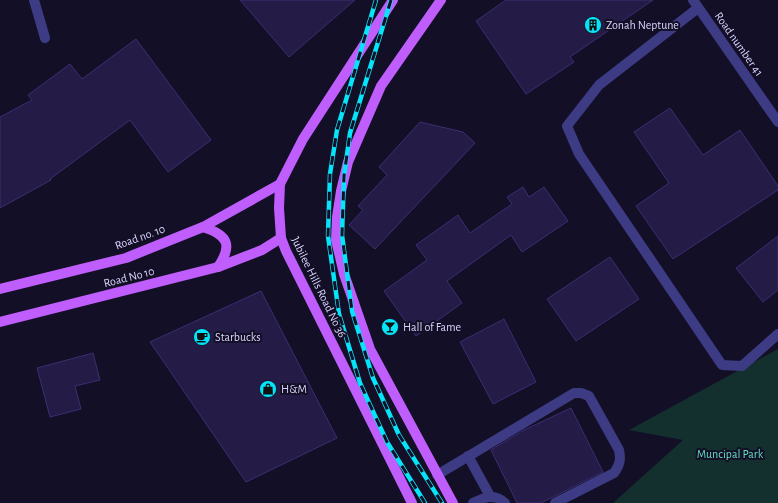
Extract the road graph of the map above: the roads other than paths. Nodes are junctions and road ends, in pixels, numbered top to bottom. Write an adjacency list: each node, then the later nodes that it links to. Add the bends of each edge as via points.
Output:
1 (34, 0): 5 (street)
2 (394, 0): 7 (main road, Jubilee Hills Road No 36, via 303,139)
3 (441, 0): 15 (main road, Jubilee Hills Road No 36, via 381,86 348,162 341,190 336,240 344,274 370,349)
4 (695, 4): 6 (street, Road number 41); 13 (street, via 599,85 567,126 579,154 722,365 742,366)
5 (45, 38)
6 (778, 122)
7 (280, 184): 8 (main road, Road no. 10); 9 (main road, Jubilee Hills Road No 36)
8 (203, 227): 10 (main road, via 218,232 225,240 227,249); 11 (main road, Road no. 10, via 126,258)
9 (281, 238): 10 (main road, Road No 10, via 262,250); 17 (main road, Jubilee Hills Road No 36)
10 (218, 267): 12 (main road, Road No 10)
11 (0, 289)
12 (0, 322)
13 (778, 334)
14 (468, 456): 15 (street); 16 (street); 21 (street, via 574,394 589,396 621,458 614,473)
15 (437, 475): 18 (main road, Jubilee Hills Road No 36)
16 (490, 496): 19 (street); 20 (street)
17 (412, 503)
18 (453, 503)
19 (474, 503)
20 (505, 503)
21 (555, 503)

